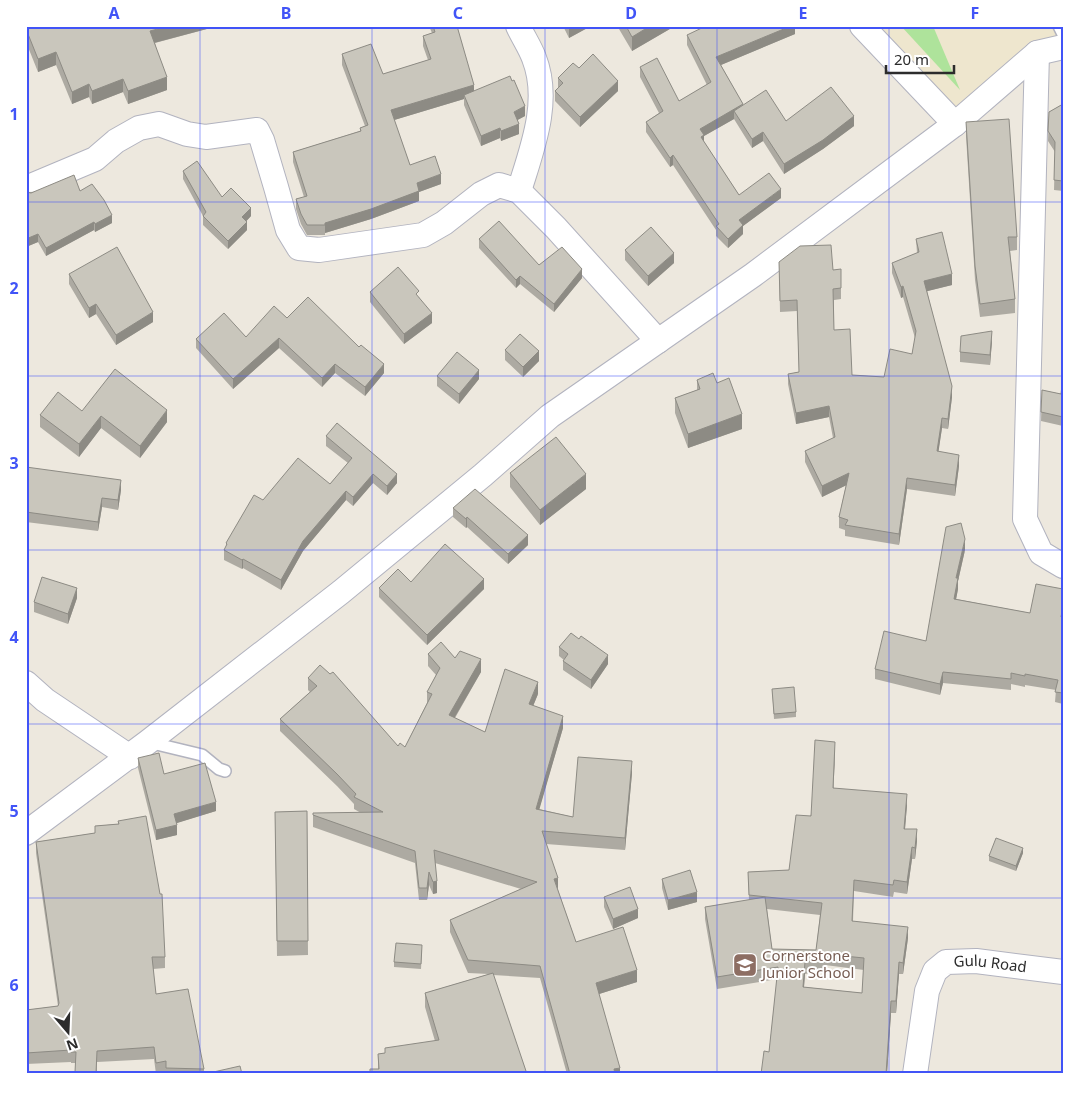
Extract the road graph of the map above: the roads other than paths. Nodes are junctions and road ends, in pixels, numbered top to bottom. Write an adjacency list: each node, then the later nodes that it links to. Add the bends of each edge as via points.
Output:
1 (518, 26): 9 (street, via 534,58 541,86 537,130)
2 (862, 26): 7 (street)
3 (1059, 26): 4 (lane)
4 (1063, 34)
5 (1063, 47): 6 (street)
6 (1037, 53): 7 (street); 11 (street, via 1025,519 1041,553)
7 (955, 124): 10 (street, via 753,275)
8 (26, 188): 9 (street, via 95,159 116,141 139,128 159,124 206,137 257,130 288,230 299,248 319,250 423,235 481,194 499,186)
9 (519, 191): 10 (street)
10 (658, 341): 13 (street, via 550,416 341,592)
11 (1063, 566)
12 (26, 684): 16 (street)
13 (148, 742): 15 (lane); 16 (street)
14 (218, 754): 15 (lane)
15 (202, 756): 17 (lane)
16 (130, 757): 18 (street)
17 (225, 771)
18 (26, 833)
19 (1063, 972): 20 (street, Gulu Road, via 976,961 946,962 935,971 927,991)
20 (914, 1074)

